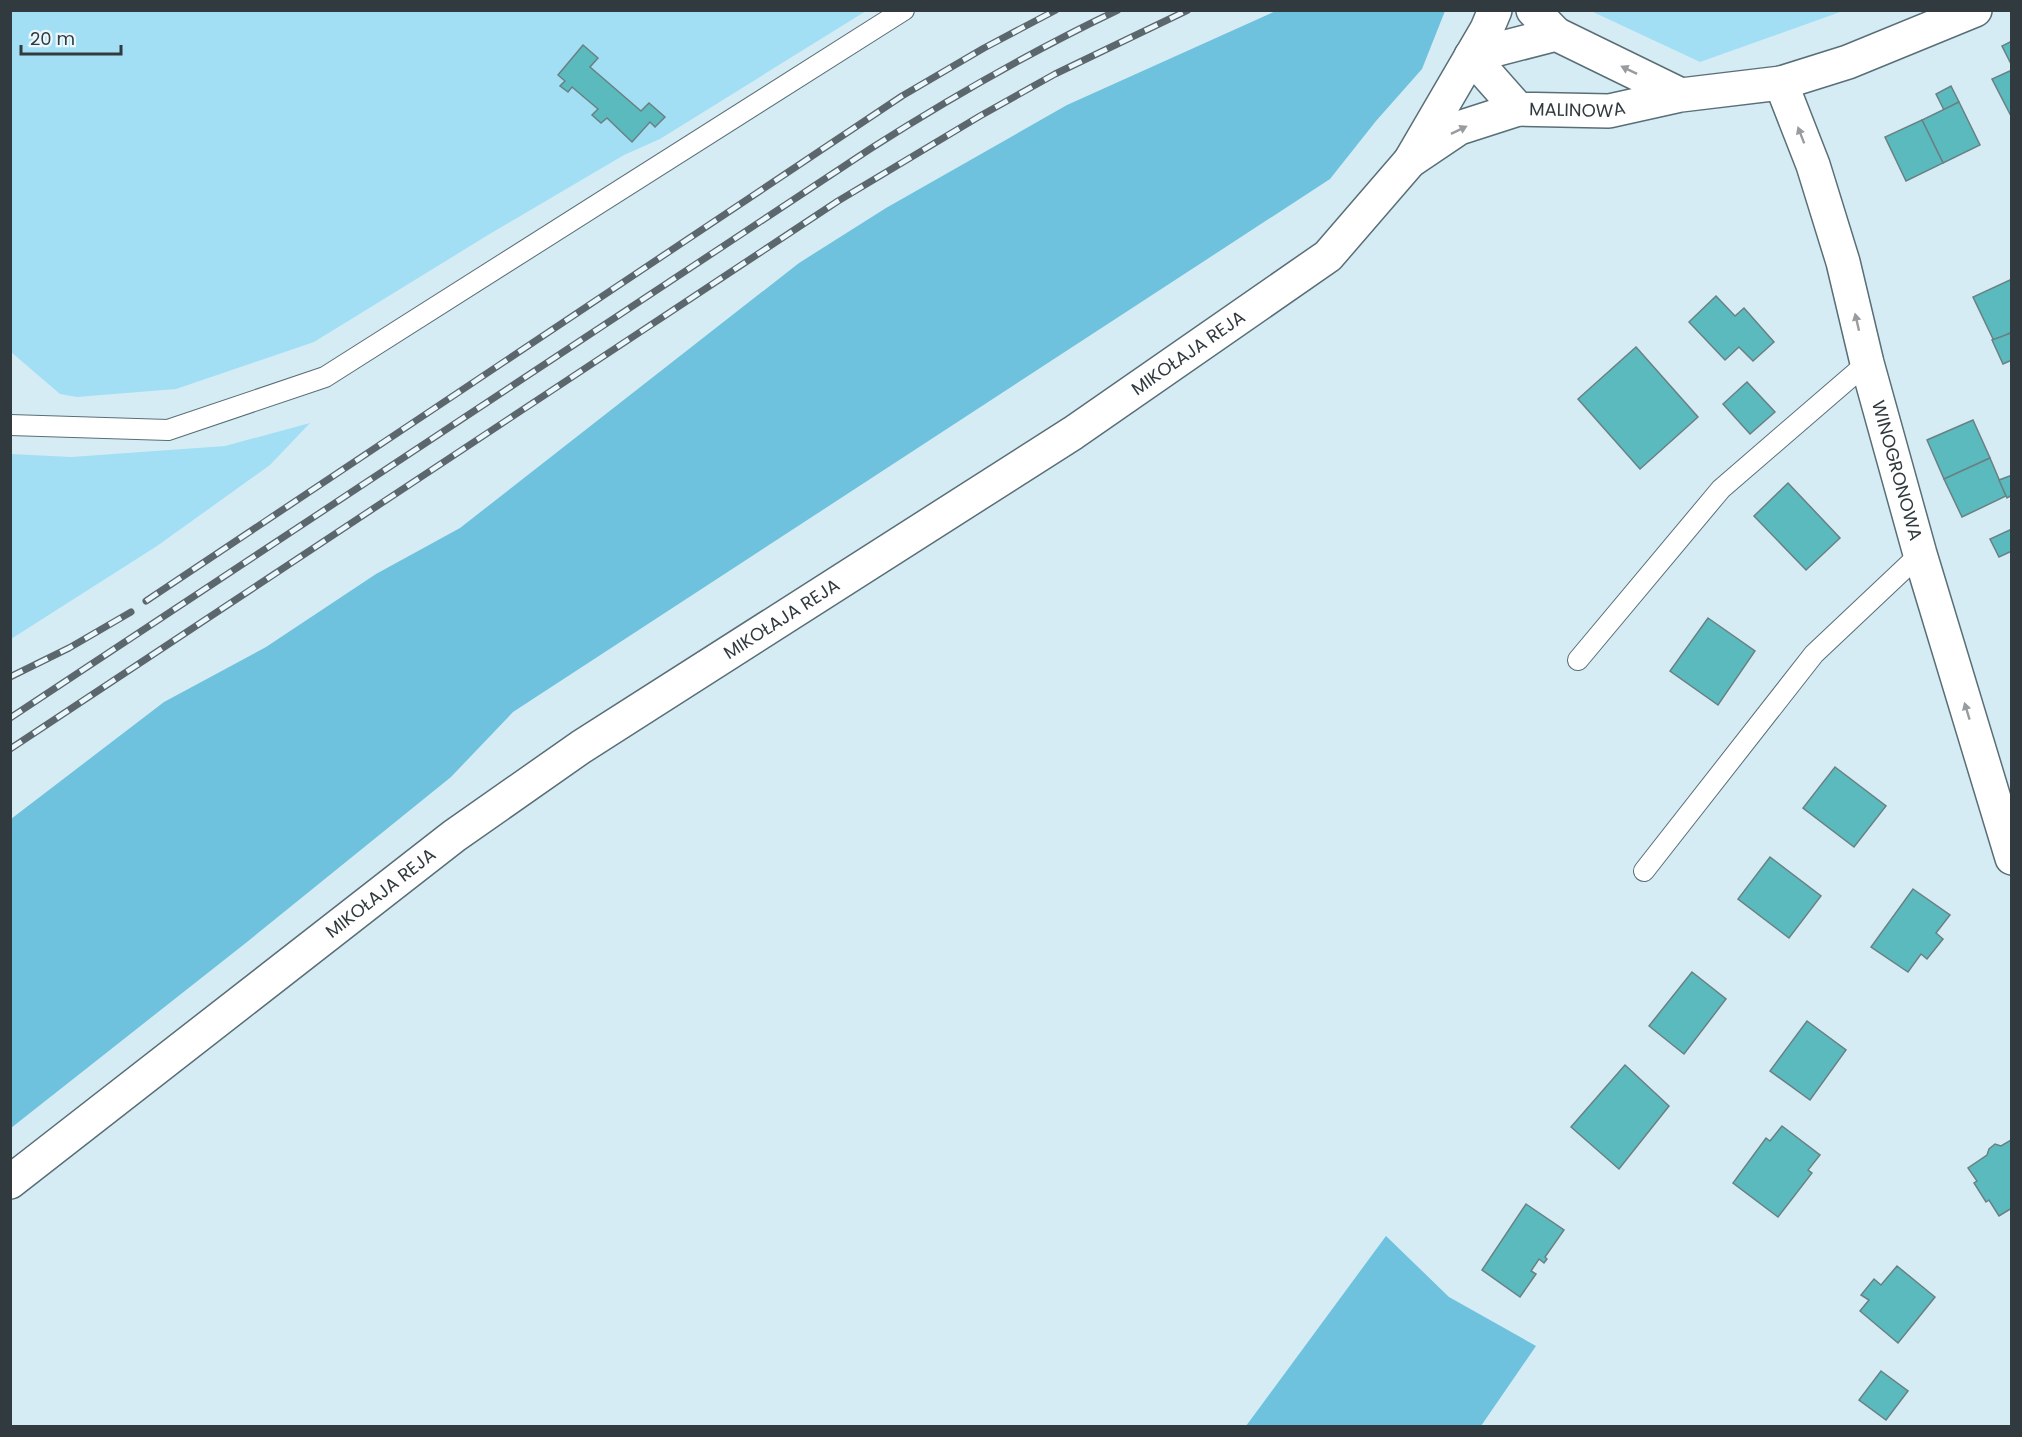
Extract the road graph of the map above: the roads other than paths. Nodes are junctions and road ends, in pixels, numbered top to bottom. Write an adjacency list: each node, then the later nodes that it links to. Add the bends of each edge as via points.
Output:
1 (904, 10): 12 (lane, via 325,377 168,430)
2 (1495, 10): 6 (street, MIKOŁAJA REJA)
3 (1533, 10): 5 (street)
4 (1975, 10): 7 (street, MALINOWA, via 1848,62)
5 (1556, 34): 6 (street); 8 (street, MALINOWA, one-way to 5)
6 (1471, 56): 9 (street, MALINOWA); 10 (street, MIKOŁAJA REJA)
7 (1781, 83): 8 (street, MALINOWA); 11 (street, WINOGRONOWA, one-way to 7, via 1843,262 1813,165)
8 (1681, 95): 9 (street, MALINOWA, via 1609,111)
9 (1518, 109): 10 (street, one-way to 9, via 1459,128)
10 (1410, 161): 18 (street, MIKOŁAJA REJA, via 1328,256 1073,433 581,747 454,836)
11 (1867, 363): 13 (street, WINOGRONOWA); 14 (lane, via 1720,489)
12 (10, 425)
13 (1920, 554): 15 (street, WINOGRONOWA, one-way to 13); 17 (lane, via 1814,654)
14 (1578, 660)
15 (1998, 766): 16 (street, WINOGRONOWA)
16 (2012, 858)
17 (1644, 871)
18 (10, 1182)

